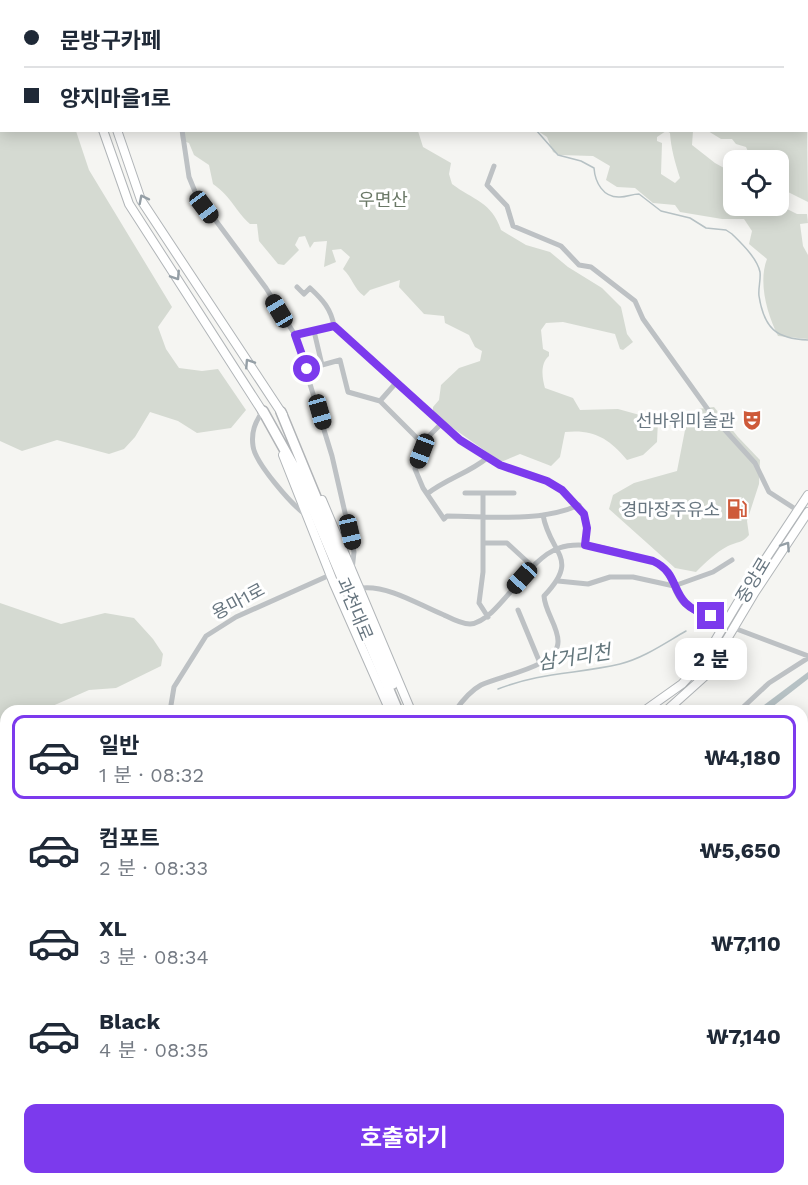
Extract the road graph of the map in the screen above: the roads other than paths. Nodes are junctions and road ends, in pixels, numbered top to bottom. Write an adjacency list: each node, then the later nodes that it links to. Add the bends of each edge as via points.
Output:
1 (104, 132): 11 (main road, one-way to 11, via 129,204)
2 (118, 132): 12 (main road, one-way to 2, via 141,200)
3 (182, 132): 8 (street, via 189,177 196,194 266,288)
4 (494, 166): 22 (street, via 487,185 507,206 513,226 561,246 579,265 591,267 635,301 714,418 755,462 769,492)
5 (297, 287): 6 (street, via 304,294 310,288 321,298 331,311)
6 (334, 326): 7 (street); 9 (street)
7 (314, 331): 8 (street); 10 (street, via 322,365 340,360 348,392)
8 (295, 335): 32 (street, via 332,456 354,552)
9 (395, 384): 10 (street); 13 (street)
10 (380, 401): 14 (street)
11 (263, 411): 24 (main road); 24 (street, via 254,426 253,449 295,507); 44 (highway, 과천대로, via 298,474)
12 (281, 412): 32 (main road); 45 (highway, 과천대로)
13 (440, 425): 14 (street); 15 (street)
14 (422, 443): 19 (street, via 415,469)
15 (487, 458): 19 (street, via 474,470 449,478); 21 (street, via 547,481)
16 (465, 493): 17 (street)
17 (483, 493): 18 (street); 26 (street)
18 (514, 493)
19 (427, 494): 26 (street, via 444,519)
20 (808, 495): 22 (main road, 중앙로)
21 (579, 505): 25 (street); 28 (street, via 587,528)
22 (797, 510): 39 (main road, 중앙로)
23 (808, 513): 39 (main road, 중앙로, one-way to 23)
24 (308, 515): 33 (main road)
25 (543, 515): 26 (street); 29 (street, via 546,531)
26 (482, 516): 27 (street)
27 (483, 543): 31 (street, via 507,543); 38 (street, via 479,603)
28 (585, 545): 29 (street); 36 (street, via 664,566)
29 (558, 548): 31 (street); 34 (street, via 563,568)
30 (732, 560): 36 (street, via 713,572)
31 (532, 566): 38 (street)
32 (352, 570): 35 (main road)
33 (330, 574): 42 (street, 용마1로, via 236,616 206,636 174,687); 43 (main road)
34 (558, 581): 36 (street, via 588,584 610,577 633,577); 41 (street, via 544,596 545,608 559,638 558,649)
35 (358, 583): 38 (street, via 363,588 378,587 467,624); 46 (main road)
36 (674, 586): 39 (street, via 683,602 696,612)
37 (518, 610): 41 (street)
38 (488, 617)
39 (730, 626): 40 (street); 48 (main road, 중앙로, via 694,673); 49 (main road, 중앙로, via 705,676)
40 (808, 657): 50 (street, via 769,683)
41 (540, 663): 47 (street, via 481,685)
42 (171, 705)
43 (387, 705)
44 (395, 705)
45 (402, 705)
46 (409, 705)
47 (459, 705)
48 (652, 705)
49 (673, 705)
50 (745, 705)

